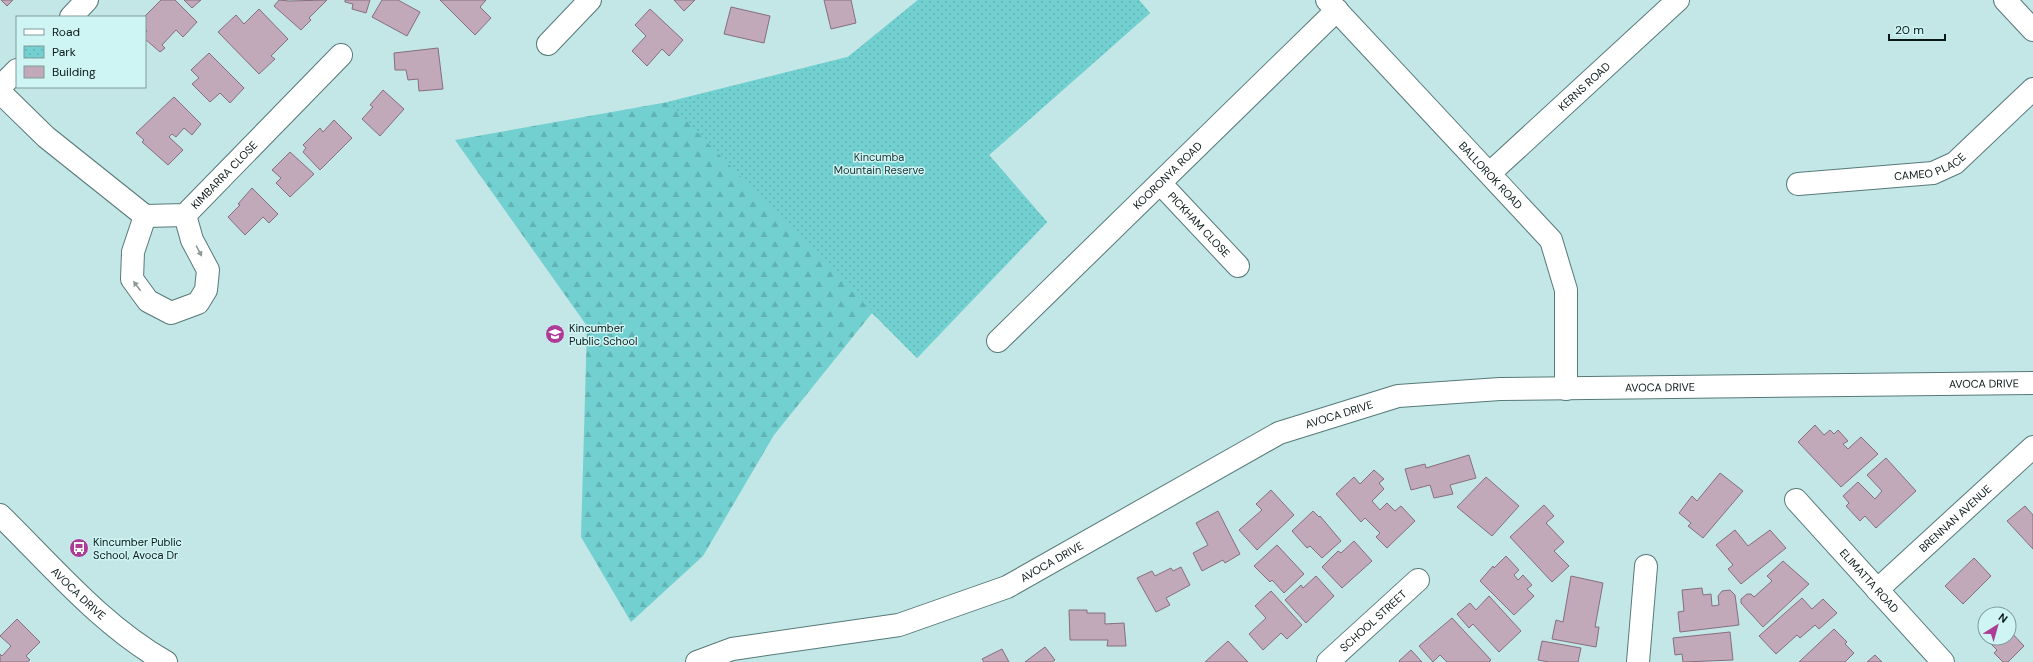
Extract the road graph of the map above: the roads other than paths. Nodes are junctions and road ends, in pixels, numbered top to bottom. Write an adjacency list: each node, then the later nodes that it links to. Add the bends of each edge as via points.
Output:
1 (87, 0): 6 (street)
2 (590, 0): 8 (street)
3 (1678, 0): 14 (street, KERNS ROAD)
4 (2005, 0): 7 (street)
5 (1332, 5): 14 (street, BALLOROK ROAD); 15 (street, KOORONYA ROAD)
6 (72, 16)
7 (2033, 30)
8 (548, 44)
9 (341, 55): 17 (street, KIMBARRA CLOSE)
10 (16, 71): 11 (street)
11 (0, 86)
12 (2033, 89): 16 (street, CAMEO PLACE, via 1955,162 1933,174)
13 (0, 92): 18 (street, via 46,137)
14 (1490, 173): 22 (street, BALLOROK ROAD, via 1551,240 1566,290)
15 (1160, 182): 19 (street, PICKHAM CLOSE); 20 (street, KOORONYA ROAD)
16 (1798, 184)
17 (185, 215): 18 (street, KIMBARRA CLOSE); 18 (street, one-way to 18, via 192,240 208,270 206,290 198,303 171,313 148,301 132,279 133,252)
18 (145, 216)
19 (1238, 266)
20 (998, 341)
21 (2033, 383): 22 (street, AVOCA DRIVE)
22 (1566, 389): 30 (street, AVOCA DRIVE, via 1398,396 1279,434 1007,587 899,625 732,649)
23 (2033, 447): 28 (street, BRENNAN AVENUE)
24 (1796, 500): 28 (street, ELIMATTA ROAD)
25 (0, 515): 29 (street, AVOCA DRIVE, via 92,606 124,634)
26 (1646, 566): 32 (street)
27 (1418, 580): 31 (street, SCHOOL STREET)
28 (1877, 590): 33 (street, ELIMATTA ROAD)
29 (163, 661)
30 (697, 662)
31 (1328, 662)
32 (1638, 662)
33 (1943, 662)

